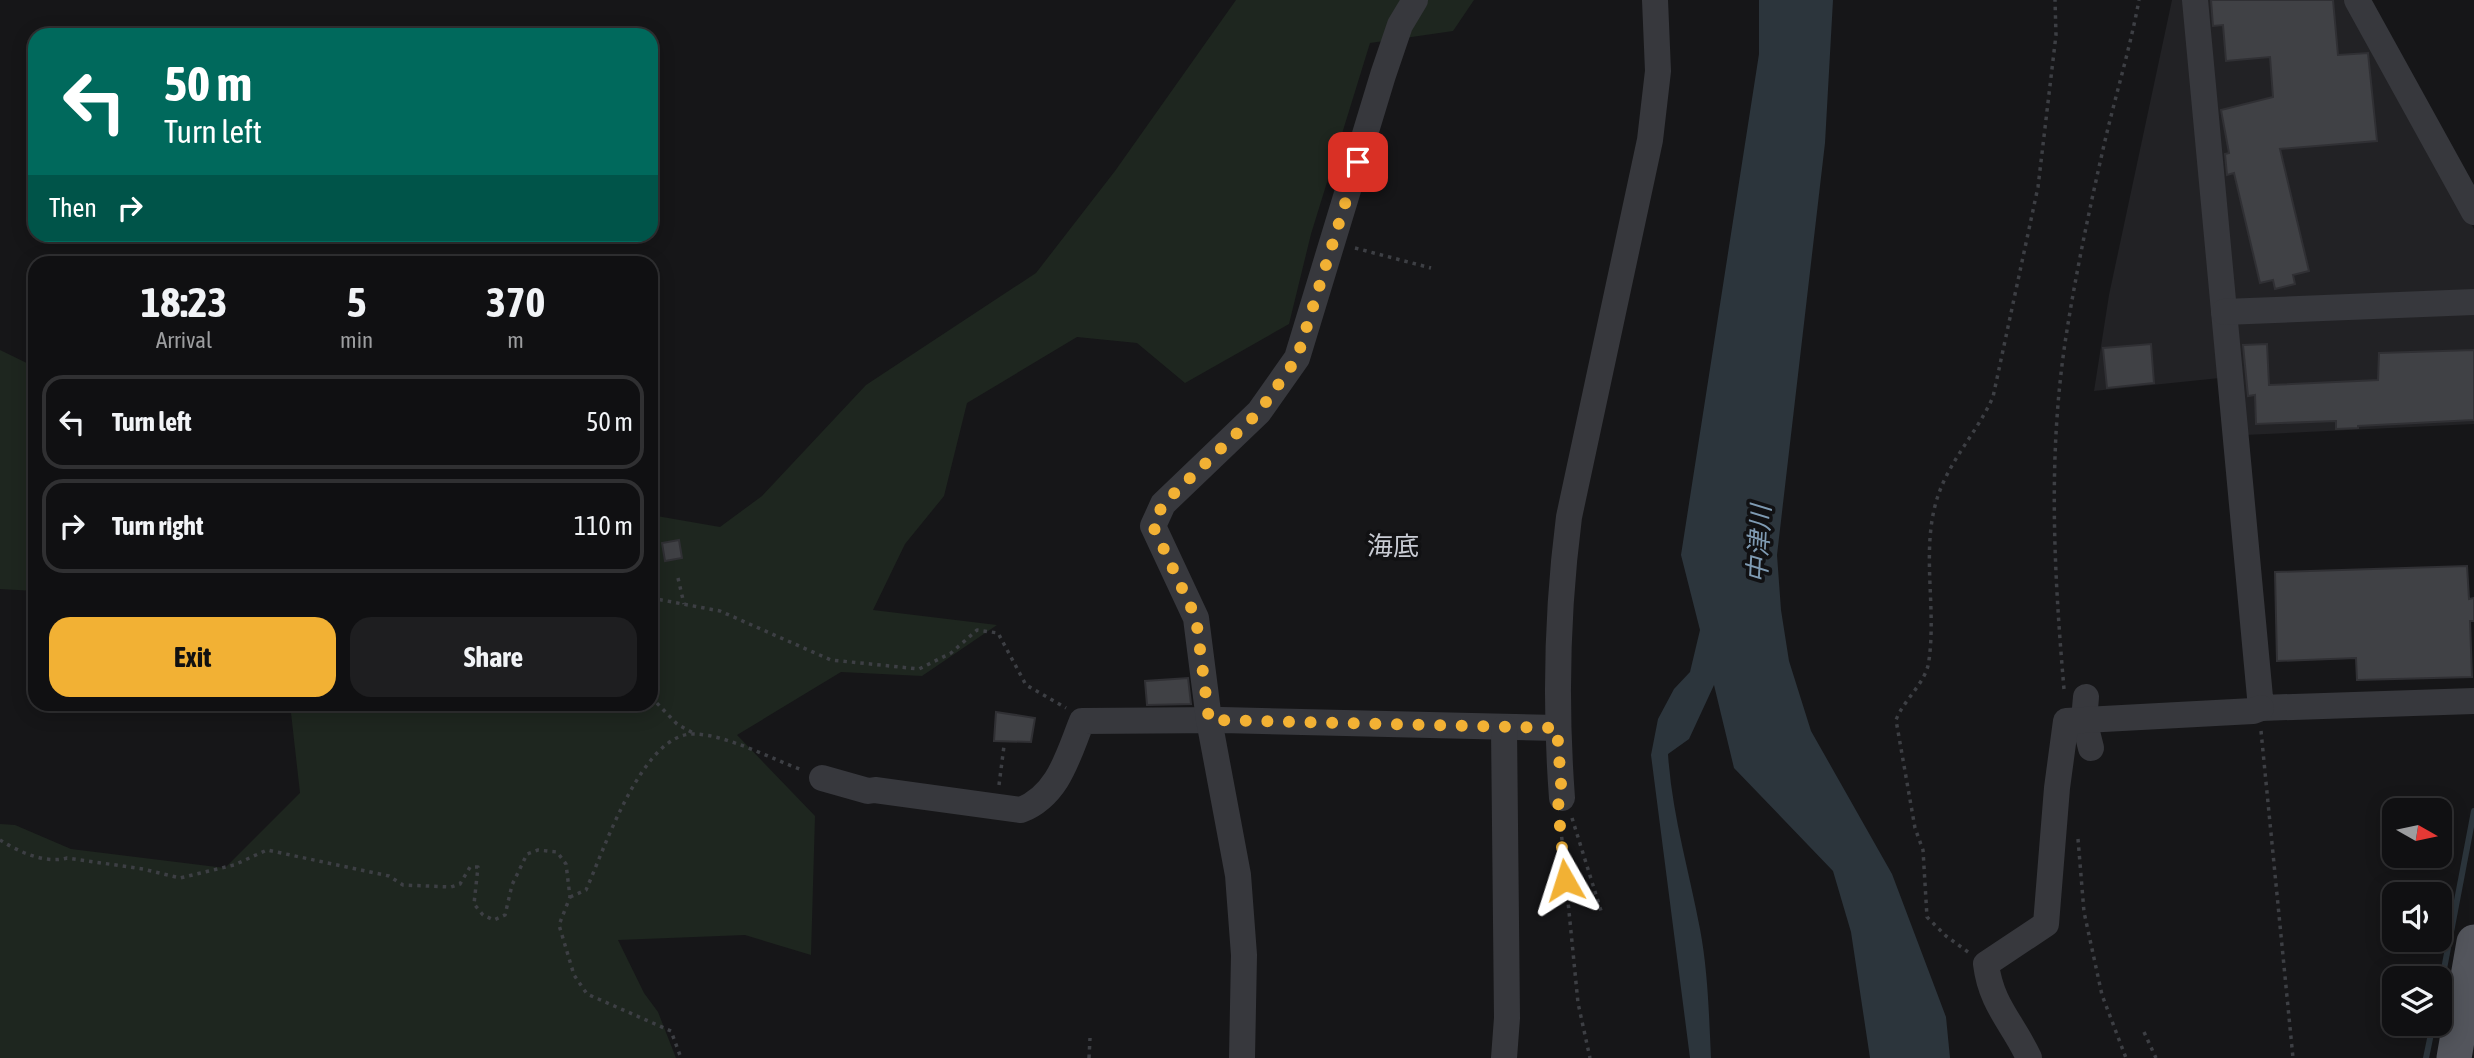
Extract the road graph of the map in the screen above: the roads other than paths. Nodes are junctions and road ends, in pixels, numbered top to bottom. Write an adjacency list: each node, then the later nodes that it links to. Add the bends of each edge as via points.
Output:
1 (1415, 0): 11 (street, via 1400,25 1297,358 1259,412 1163,504 1153,526 1196,618)
2 (1655, 0): 12 (street, via 1658,71 1650,140 1569,517 1561,577)
3 (2195, 0): 7 (street)
4 (2357, 0): 5 (street)
5 (2474, 212)
6 (2474, 302): 7 (street)
7 (2224, 312): 9 (street)
8 (2474, 701): 9 (street)
9 (2260, 708): 10 (street)
10 (2079, 713): 14 (street); 20 (street, via 2057,788 2046,924 1986,964 2000,1012)
11 (1209, 720): 13 (street); 15 (street, via 1082,721 1059,779 1021,810 869,792); 18 (street, via 1238,875 1244,955)
12 (1557, 728): 13 (street); 16 (street)
13 (1504, 729): 19 (street)
14 (2091, 748)
15 (822, 778)
16 (1562, 798)
17 (2474, 942): 21 (main road)
18 (1242, 1058)
19 (1504, 1058)
20 (2029, 1058)
21 (2454, 1058)

